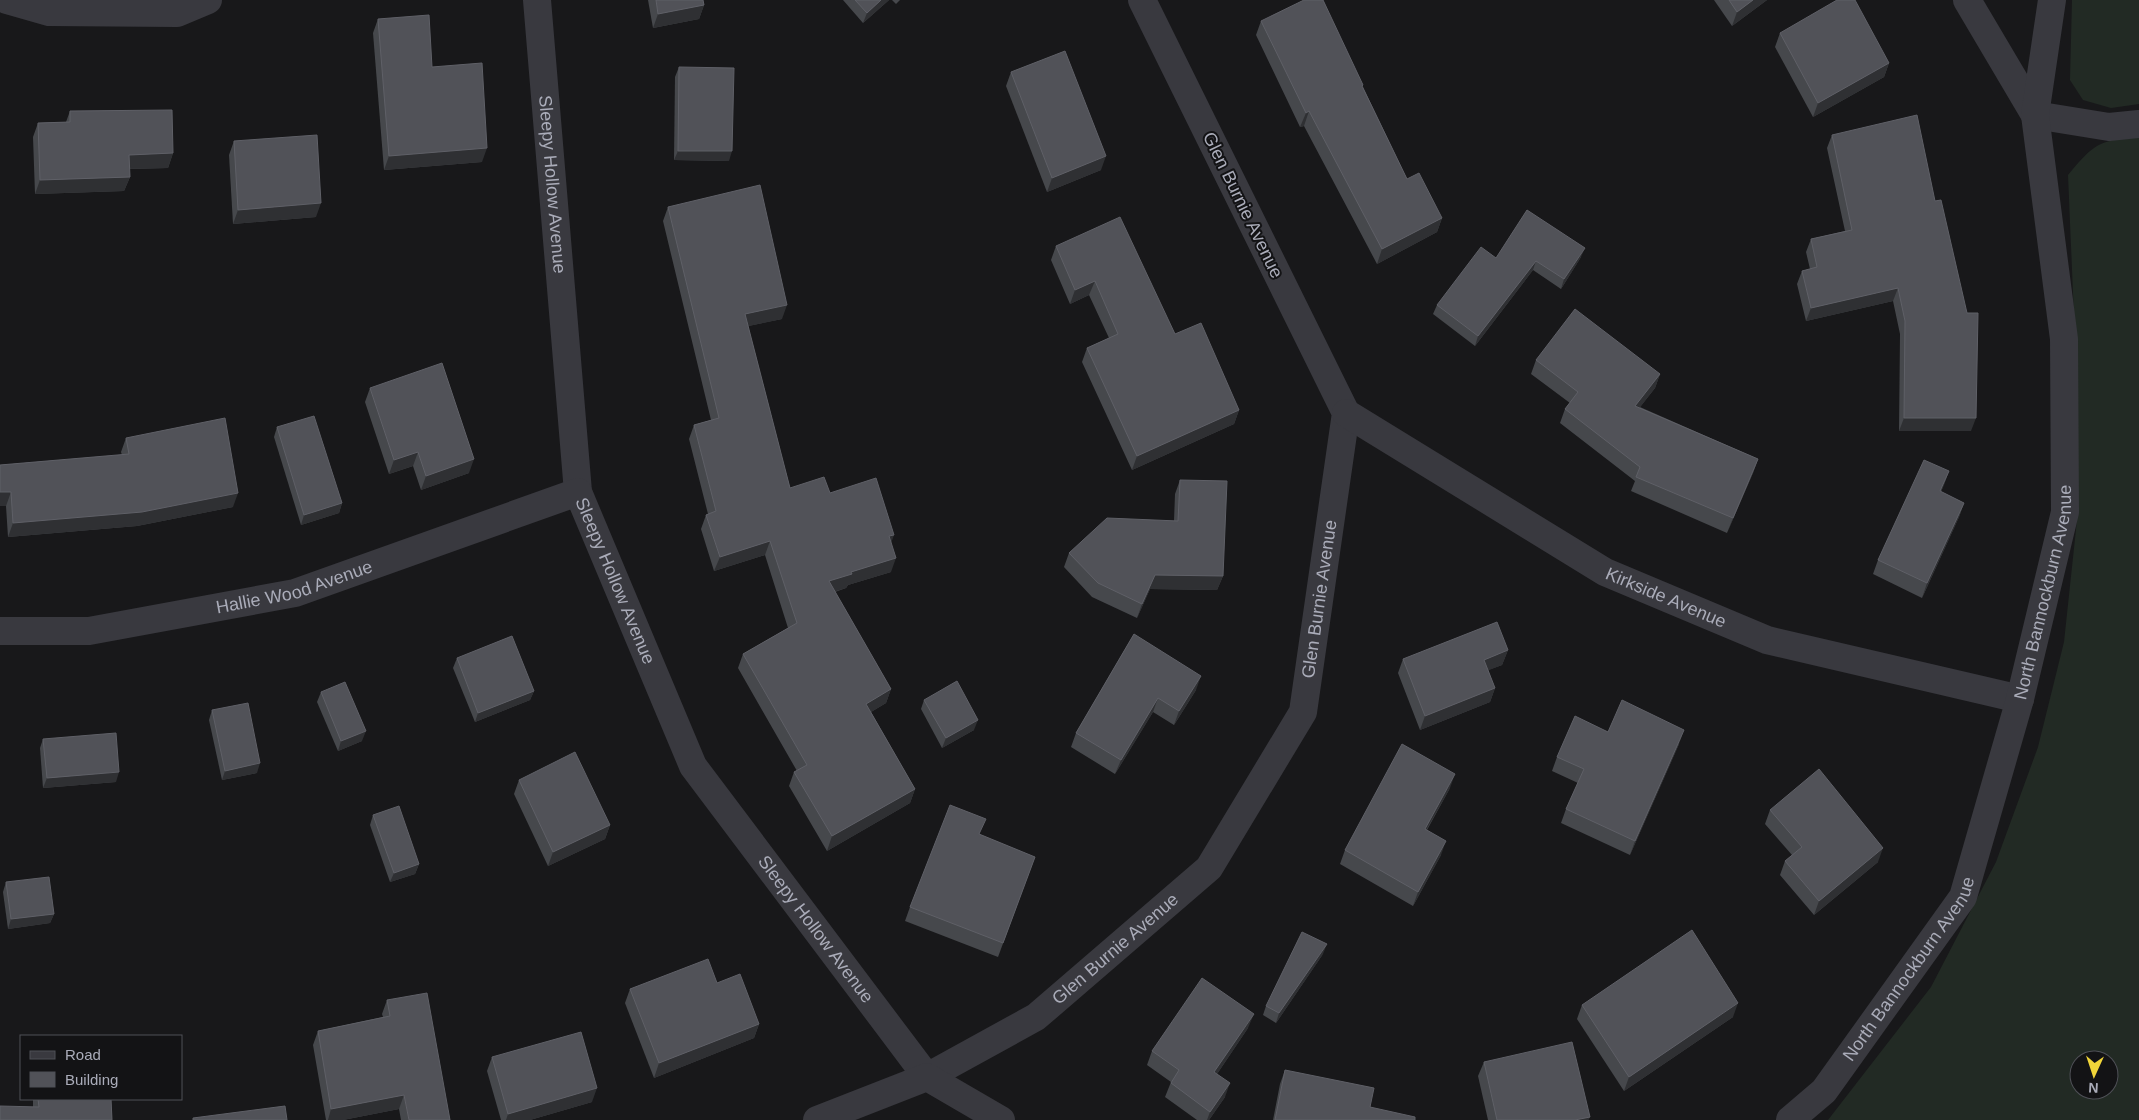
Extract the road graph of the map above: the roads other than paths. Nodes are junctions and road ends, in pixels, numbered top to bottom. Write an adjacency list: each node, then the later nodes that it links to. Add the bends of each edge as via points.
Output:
1 (7, 0): 2 (street, via 49,12 177,13)
2 (208, 0)
3 (537, 0): 10 (street, Sleepy Hollow Avenue)
4 (1142, 0): 9 (street, Glen Burnie Avenue)
5 (1967, 0): 7 (street)
6 (2052, 0): 7 (street, North Bannockburn Avenue)
7 (2035, 115): 8 (street, via 2109,127); 12 (street, North Bannockburn Avenue, via 2064,339 2065,512)
8 (2139, 124)
9 (1346, 413): 12 (street, Kirkside Avenue, via 1604,572 1767,640); 13 (street, Glen Burnie Avenue, via 1303,712 1209,868 1036,1017)
10 (578, 492): 11 (street, Hallie Wood Avenue, via 295,593 89,631); 13 (street, Sleepy Hollow Avenue, via 693,766)
11 (0, 631)
12 (2020, 699): 16 (street, North Bannockburn Avenue, via 1963,897 1824,1091)
13 (927, 1077): 14 (street); 15 (street)
14 (817, 1120)
15 (1001, 1120)
16 (1790, 1120)

